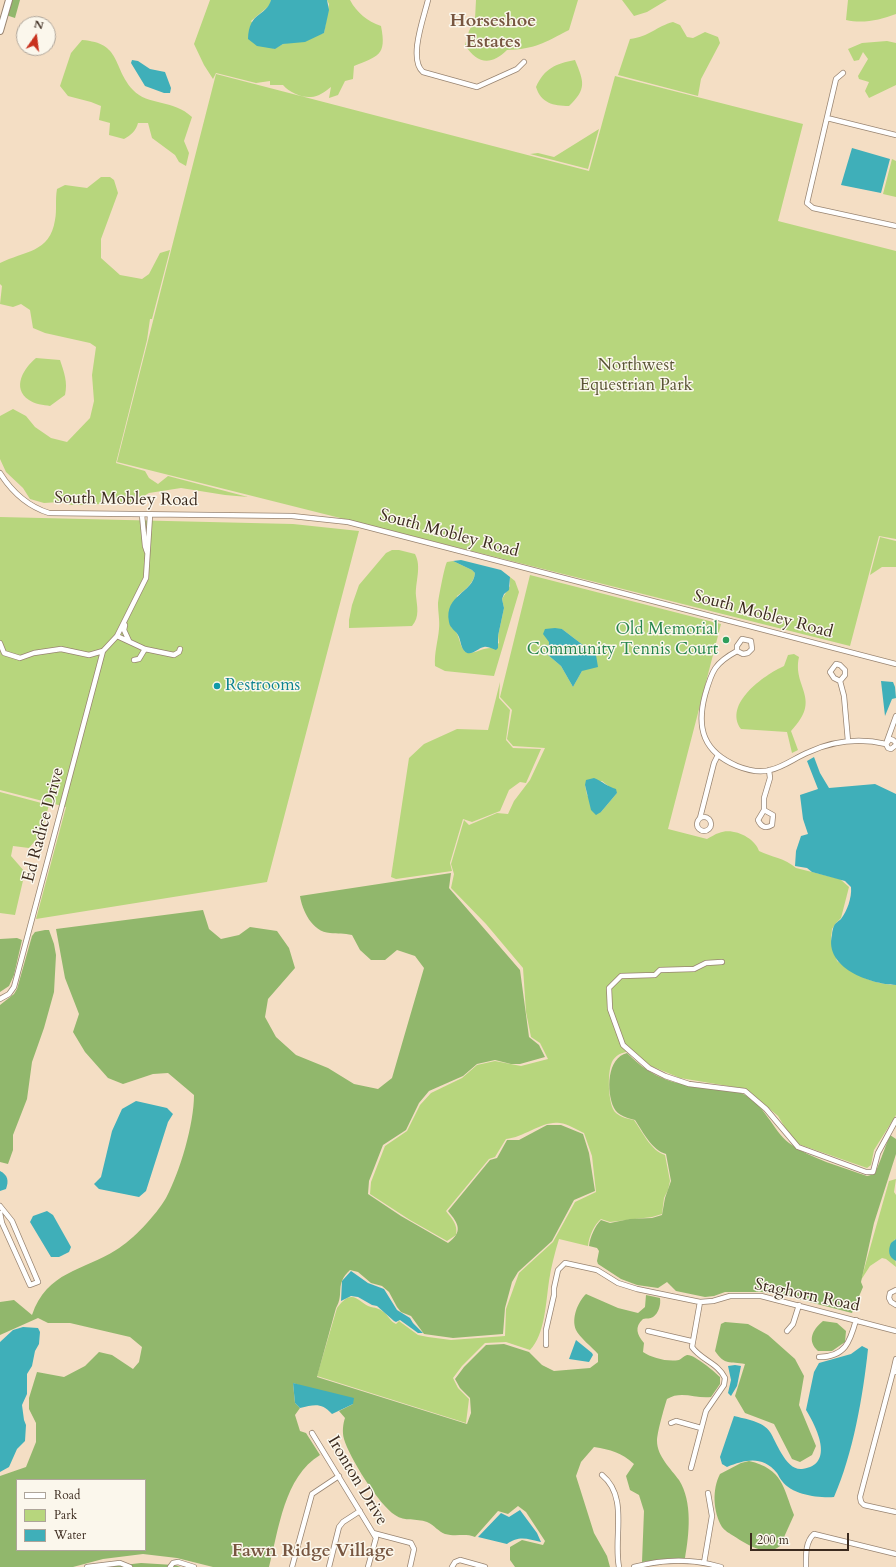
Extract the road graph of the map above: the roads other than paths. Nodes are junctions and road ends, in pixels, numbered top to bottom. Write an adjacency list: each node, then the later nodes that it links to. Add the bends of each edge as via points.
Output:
1 (9, 0): 3 (main road)
2 (428, 0): 4 (street, via 416,59 418,68 423,72 477,87 517,69)
3 (0, 31)
4 (524, 62)
5 (843, 73): 6 (street, via 836,79)
6 (826, 118): 7 (street); 8 (street, via 807,203 813,208)
7 (896, 135)
8 (896, 226)
9 (0, 473): 10 (street, South Mobley Road, via 15,494 39,510 58,514)
10 (142, 515): 11 (street, South Mobley Road); 12 (street, via 145,546)
11 (150, 515): 12 (street, Ed Radice Drive); 24 (street, South Mobley Road, via 292,516 348,522)
12 (148, 552): 13 (street, Ed Radice Drive, via 146,578)
13 (126, 621): 14 (street, Ed Radice Drive); 15 (street, via 124,630)
14 (117, 636): 15 (street); 19 (street, Ed Radice Drive)
15 (130, 642): 17 (street)
16 (0, 643): 21 (street)
17 (145, 649): 18 (street, via 174,655); 23 (street, via 139,658)
18 (180, 649)
19 (103, 651): 21 (street, via 89,655 61,649 20,658); 35 (street, Ed Radice Drive, via 14,987 9,994)
20 (737, 651): 30 (street, via 723,658 711,673 701,710 704,737)
21 (4, 653): 22 (street)
22 (0, 657)
23 (134, 660)
24 (896, 664)
25 (840, 681): 27 (street)
26 (896, 716): 28 (street)
27 (848, 741): 28 (street); 31 (street, via 820,748)
28 (887, 743): 29 (street, via 893,740); 29 (street, via 891,750)
29 (896, 745)
30 (718, 755): 31 (street, via 747,770); 33 (street)
31 (769, 770): 32 (street)
32 (764, 810)
33 (700, 818)
34 (722, 962): 36 (street, via 706,963 694,969 660,970 655,975 621,976 609,988 610,1009 623,1045 650,1068 665,1076 689,1084 745,1091 766,1109 798,1147 866,1172 873,1172 878,1153)
35 (0, 999)
36 (896, 1120)
37 (0, 1206): 38 (street, via 12,1221 38,1282 30,1285)
38 (0, 1213)
39 (896, 1290): 42 (street, via 890,1293 889,1298)
40 (700, 1302): 41 (street, Staghorn Road, via 730,1296 762,1296); 47 (street); 48 (street, Staghorn Road, via 626,1287 597,1270 565,1264 558,1270 546,1330)
41 (799, 1305): 43 (street, Staghorn Road); 45 (street, via 793,1324)
42 (896, 1305)
43 (856, 1320): 46 (street, Staghorn Road); 49 (street, via 851,1340 844,1348 833,1355)
44 (648, 1331): 47 (street)
45 (787, 1331)
46 (896, 1331)
47 (692, 1341): 53 (street, via 696,1353 717,1366 725,1378 721,1389 706,1411)
48 (546, 1345)
49 (819, 1357)
50 (896, 1359): 51 (street)
51 (894, 1372): 60 (street, via 860,1502)
52 (671, 1424): 53 (street, via 676,1421)
53 (701, 1428): 55 (street)
54 (312, 1433): 57 (street, Ironton Drive)
55 (691, 1468)
56 (602, 1475): 74 (street, via 609,1481 619,1504 616,1555)
57 (339, 1476): 59 (street, Ironton Drive); 68 (street, via 311,1495)
58 (708, 1493): 63 (street, via 712,1516)
59 (360, 1511): 61 (street, Ironton Drive); 69 (street, via 339,1527)
60 (896, 1512)
61 (374, 1533): 70 (street, Ironton Drive, via 376,1538); 71 (street, via 411,1543 414,1549)
62 (896, 1554): 77 (street, via 814,1534 807,1546)
63 (704, 1563): 75 (street, via 674,1561); 76 (street)
64 (87, 1567): 65 (street, via 120,1563)
65 (130, 1567)
66 (170, 1567): 67 (street, via 178,1562)
67 (194, 1567)
68 (292, 1567)
69 (329, 1567)
70 (368, 1567)
71 (410, 1567)
72 (452, 1567): 73 (street, via 460,1560)
73 (485, 1567)
74 (619, 1567)
75 (634, 1567)
76 (721, 1567)
77 (806, 1567)

